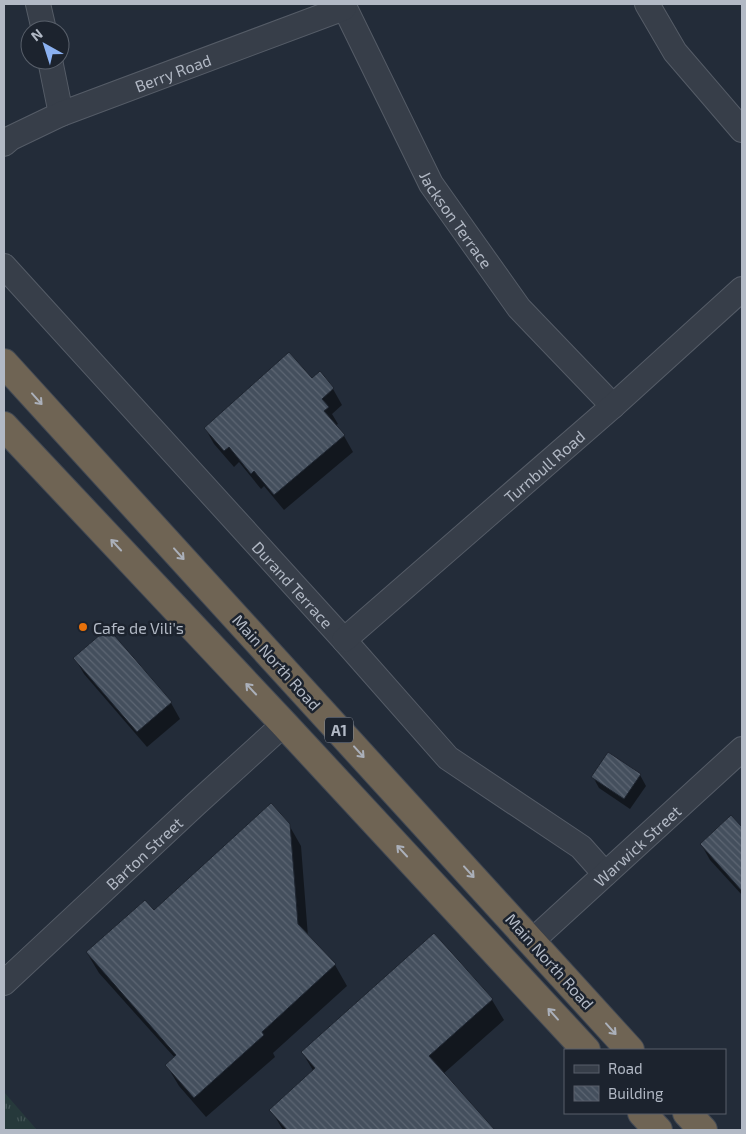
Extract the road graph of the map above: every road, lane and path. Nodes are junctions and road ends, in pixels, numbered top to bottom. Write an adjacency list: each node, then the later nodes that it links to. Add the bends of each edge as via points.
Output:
1 (38, 4): 4 (street)
2 (647, 4): 7 (street, via 675,52)
3 (344, 6): 6 (street, Berry Road); 12 (street, Jackson Terrace, via 431,184 519,308)
4 (42, 20)
5 (52, 70): 6 (street)
6 (61, 114): 8 (street, Berry Road)
7 (742, 130)
8 (4, 144)
9 (4, 266): 14 (street, Durand Terrace)
10 (742, 288): 12 (street, Turnbull Road)
11 (4, 363): 18 (highway, Main North Road / A1, one-way to 18)
12 (613, 406): 14 (street, Turnbull Road)
13 (4, 426): 15 (highway, Main North Road / A1, one-way to 13)
14 (344, 640): 17 (street, Durand Terrace, via 448,758 581,846)
15 (284, 724): 19 (highway, Main North Road / A1, one-way to 15); 20 (street, Barton Street)
16 (742, 749): 17 (street, Warwick Street)
17 (605, 874): 18 (street, Warwick Street)
18 (532, 941): 19 (highway); 22 (highway, Main North Road / A1, one-way to 22)
19 (507, 964): 21 (highway, Main North Road / A1, one-way to 19)
20 (4, 983)
21 (585, 1049)
22 (629, 1049)
23 (643, 1114): 25 (highway)
24 (688, 1114): 26 (highway)
25 (658, 1130)
26 (703, 1130)

